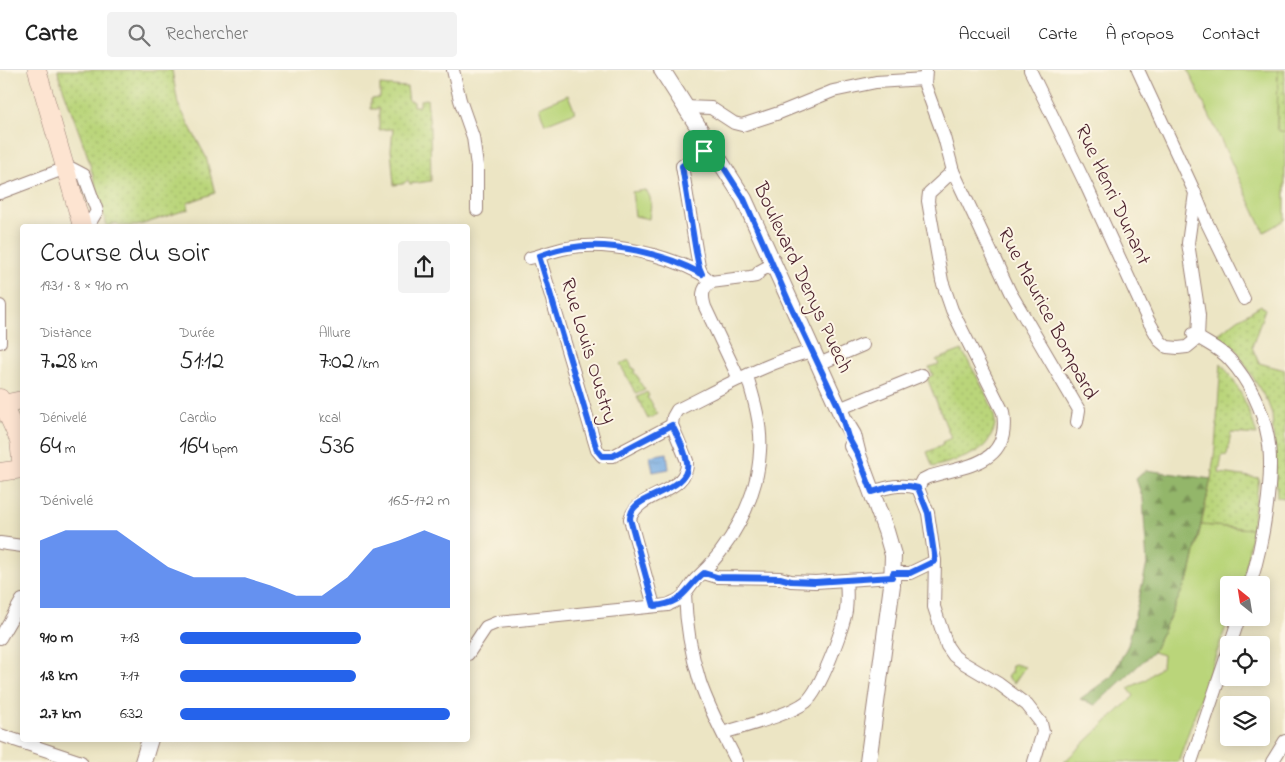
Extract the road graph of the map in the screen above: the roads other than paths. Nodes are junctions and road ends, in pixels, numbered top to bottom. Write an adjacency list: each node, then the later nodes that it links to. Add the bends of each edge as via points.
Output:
1 (37, 70): 9 (main road)
2 (454, 70): 13 (street, via 460,100 474,136)
3 (662, 70): 7 (street, Boulevard Denys Puech)
4 (1030, 70): 20 (street, Rue Henri Dunant, via 1158,336 1181,341)
5 (1138, 70): 12 (street)
6 (925, 74): 7 (street, via 832,91 742,125 710,108); 10 (street, Rue Maurice Bompard)
7 (684, 107): 8 (street, Boulevard Denys Puech)
8 (710, 146): 16 (street, Boulevard Denys Puech, via 744,199); 17 (street, via 682,166)
9 (66, 166): 11 (street); 14 (main road); 15 (street, via 84,175 97,212)
10 (953, 171): 29 (street, Rue Maurice Bompard, via 1010,292 1079,410); 34 (street, via 930,193 928,201 938,266 952,310 1003,412 1005,426 1002,442 995,453 976,463 928,477)
11 (0, 193)
12 (1195, 194): 18 (street); 20 (street, via 1188,243 1199,316)
13 (478, 210)
14 (81, 224)
15 (89, 224)
16 (773, 264): 17 (street, via 756,276); 23 (street, Boulevard Denys Puech)
17 (704, 275): 25 (street, via 706,286 701,297); 30 (street, Rue Louis Oustry, via 626,248 569,248 534,257 597,450 602,456 613,456)
18 (1244, 299)
19 (0, 306): 21 (street)
20 (1196, 334): 41 (street, via 1218,349 1238,369 1256,401 1268,439 1266,509)
21 (0, 342)
22 (863, 345): 23 (street)
23 (816, 357): 25 (street, via 797,354); 28 (street, Boulevard Denys Puech)
24 (922, 375): 28 (street)
25 (743, 377): 30 (street, via 676,410); 40 (street, via 753,396 760,434 759,464 748,506 730,539)
26 (20, 400): 27 (main road)
27 (1, 401): 31 (main road, via 19,440)
28 (842, 414): 35 (street, Boulevard Denys Puech, via 848,437)
29 (1077, 422)
30 (672, 425): 45 (street, via 687,461 685,474 678,483 638,505 630,519)
31 (20, 451)
32 (0, 472): 33 (main road)
33 (20, 472)
34 (918, 488): 35 (street, via 895,485); 38 (street, via 928,513)
35 (872, 492): 39 (street, Boulevard Denys Puech, via 893,555)
36 (0, 543): 37 (street)
37 (20, 546)
38 (935, 561): 39 (street, via 910,573); 58 (street, via 934,607 947,646 962,662 1027,705 1041,722 1043,732)
39 (893, 575): 42 (street); 57 (street, Boulevard Denys Puech)
40 (700, 576): 42 (street, via 815,582); 43 (street)
41 (1252, 576)
42 (841, 580): 49 (street, via 846,610 840,636 807,701 792,710)
43 (685, 594): 45 (street, via 668,605); 49 (street, via 694,662 700,684)
44 (20, 603): 46 (street)
45 (654, 606): 47 (street, via 498,622 486,627)
46 (0, 638)
47 (470, 651)
48 (1220, 676): 59 (street)
49 (723, 734): 56 (street)
50 (0, 735): 53 (street)
51 (1285, 741): 60 (street)
52 (149, 742): 55 (street)
53 (56, 758): 54 (street)
54 (81, 762)
55 (143, 762)
56 (737, 762)
57 (868, 762)
58 (1034, 762)
59 (1191, 762)
60 (1272, 762)

